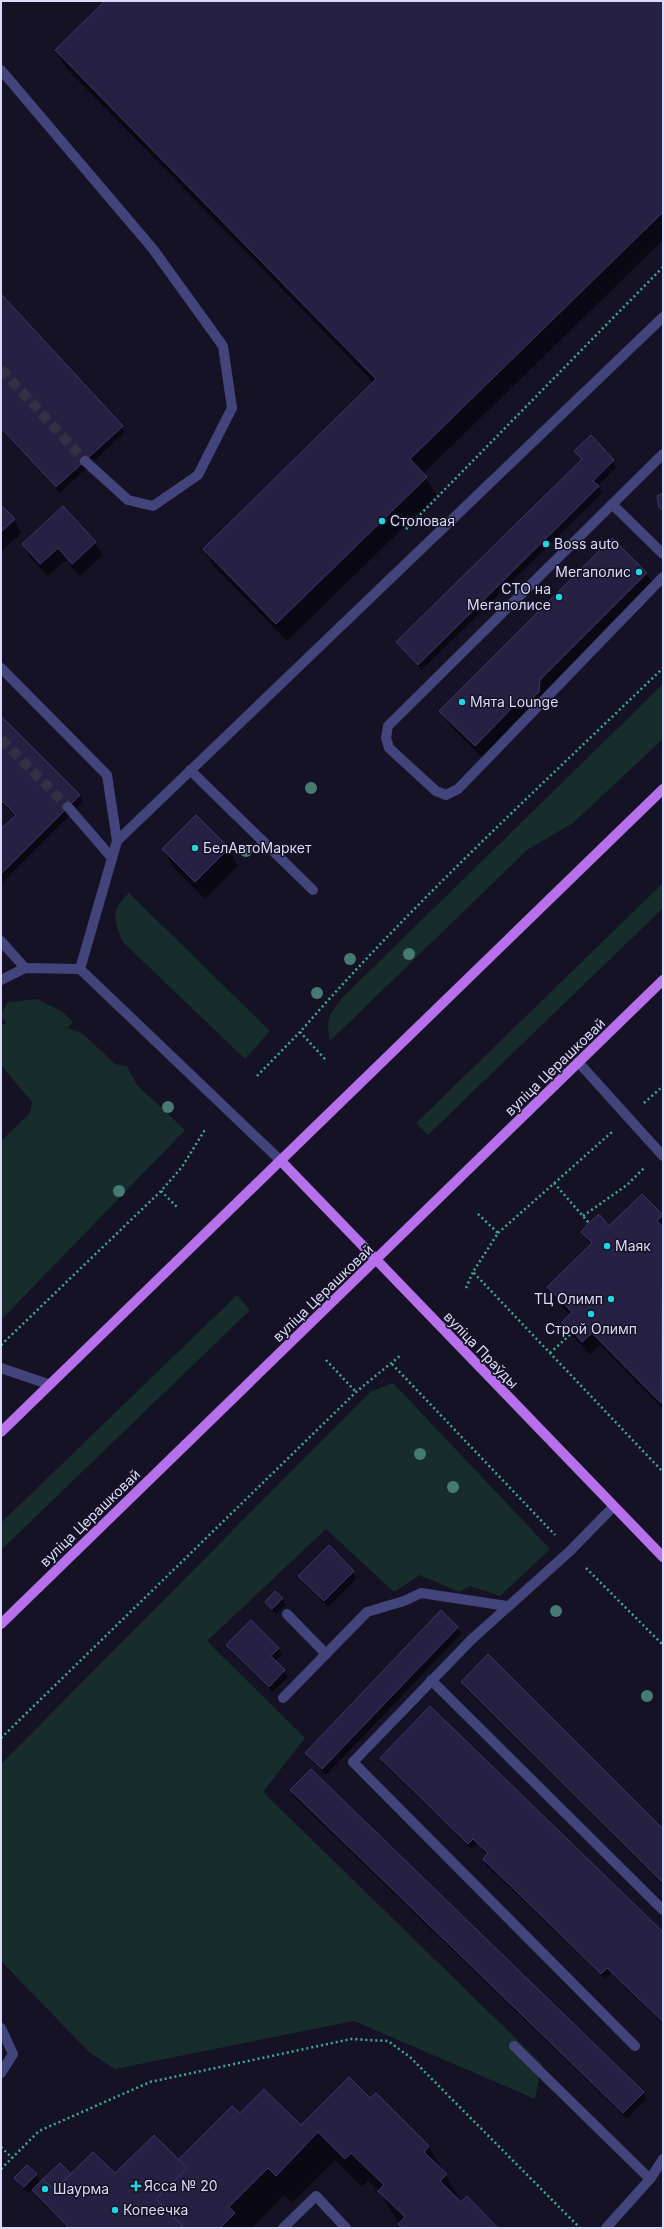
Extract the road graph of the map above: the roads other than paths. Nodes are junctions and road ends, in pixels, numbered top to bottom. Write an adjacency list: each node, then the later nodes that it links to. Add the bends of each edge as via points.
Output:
1 (1, 70): 4 (street, via 153,249 223,346 232,408 198,475 153,506 128,500)
2 (663, 317): 9 (street)
3 (663, 454): 5 (street)
4 (85, 461)
5 (612, 504): 6 (street); 7 (street, via 388,726 388,748 436,791 446,795 458,789)
6 (663, 554)
7 (663, 577)
8 (1, 668): 12 (street, via 107,776)
9 (190, 770): 12 (street); 14 (street)
10 (663, 789): 22 (main road)
11 (68, 807): 13 (street)
12 (117, 841): 13 (street)
13 (112, 858): 17 (street)
14 (313, 890)
15 (1, 941): 16 (street)
16 (25, 968): 17 (street); 18 (street)
17 (80, 969): 22 (street)
18 (1, 980)
19 (663, 980): 20 (main road, вуліца Церашковай)
20 (579, 1063): 21 (street); 23 (main road, вуліца Церашковай)
21 (663, 1156)
22 (281, 1161): 23 (main road, вуліца Праўды); 25 (main road)
23 (375, 1261): 27 (main road, вуліца Праўды); 31 (main road, вуліца Церашковай)
24 (1, 1368): 25 (street)
25 (48, 1384): 26 (main road)
26 (1, 1432)
27 (613, 1507): 28 (main road, вуліца Праўды); 29 (street, via 570,1551)
28 (663, 1557)
29 (507, 1606): 32 (street, via 421,1593 367,1612); 33 (street)
30 (287, 1614): 32 (street)
31 (1, 1624)
32 (326, 1654): 34 (street)
33 (431, 1680): 35 (street); 38 (street, via 354,1762)
34 (283, 1698)
35 (663, 1910)
36 (1, 2028): 39 (street, via 13,2054)
37 (514, 2046): 41 (street)
38 (635, 2046)
39 (1, 2073)
40 (663, 2159): 41 (street)
41 (650, 2179): 44 (street)
42 (283, 2228): 43 (street, via 316,2196)
43 (346, 2228)
44 (606, 2228)

